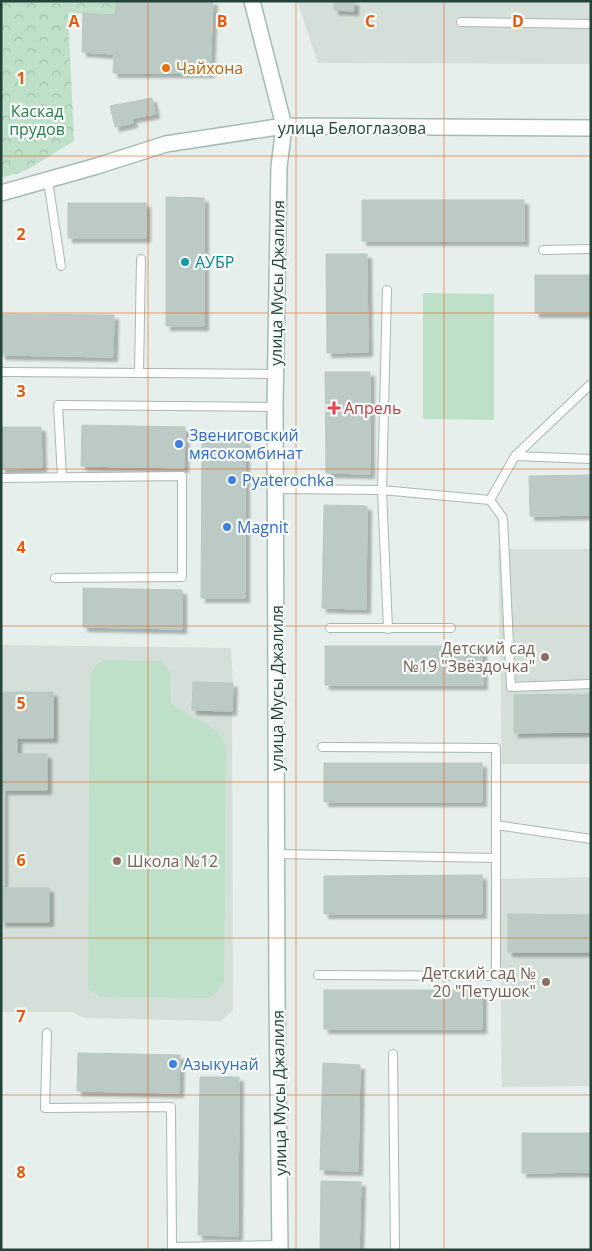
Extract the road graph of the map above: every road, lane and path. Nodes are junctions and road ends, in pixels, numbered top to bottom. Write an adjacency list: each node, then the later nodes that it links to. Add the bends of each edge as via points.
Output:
1 (252, 1): 4 (street)
2 (461, 22): 3 (lane)
3 (591, 24)
4 (284, 126): 5 (street, улица Белоглазова); 6 (street, улица Белоглазова, via 166,144); 15 (street, улица Мусы Джалиля, via 279,167)
5 (591, 128)
6 (48, 181): 7 (street, улица Белоглазова); 11 (lane)
7 (1, 193)
8 (591, 249): 9 (lane)
9 (543, 250)
10 (141, 259): 14 (lane)
11 (61, 266)
12 (387, 290): 23 (lane)
13 (1, 372): 14 (lane)
14 (139, 373): 15 (lane)
15 (275, 374): 17 (street, улица Мусы Джалиля)
16 (591, 384): 18 (lane)
17 (275, 407): 20 (lane, via 58,405); 22 (street, улица Мусы Джалиля)
18 (515, 456): 19 (lane); 24 (lane)
19 (591, 459)
20 (62, 477): 21 (lane); 25 (lane, via 182,476 182,578)
21 (1, 478)
22 (275, 489): 23 (lane); 33 (street, улица Мусы Джалиля)
23 (382, 490): 24 (lane); 28 (lane)
24 (490, 500): 29 (lane, via 503,518 511,687)
25 (55, 578)
26 (330, 628): 28 (lane)
27 (451, 628): 28 (lane)
28 (388, 629)
29 (591, 684)
30 (322, 747): 31 (lane, via 496,748)
31 (496, 825): 32 (lane); 34 (lane)
32 (591, 839)
33 (278, 854): 34 (lane); 38 (street, улица Мусы Джалиля)
34 (496, 858): 35 (lane, via 496,976)
35 (318, 975)
36 (47, 1033): 39 (lane, via 44,1108 171,1107)
37 (393, 1054): 40 (lane)
38 (280, 1247): 39 (lane)
39 (172, 1248)
40 (395, 1250)

